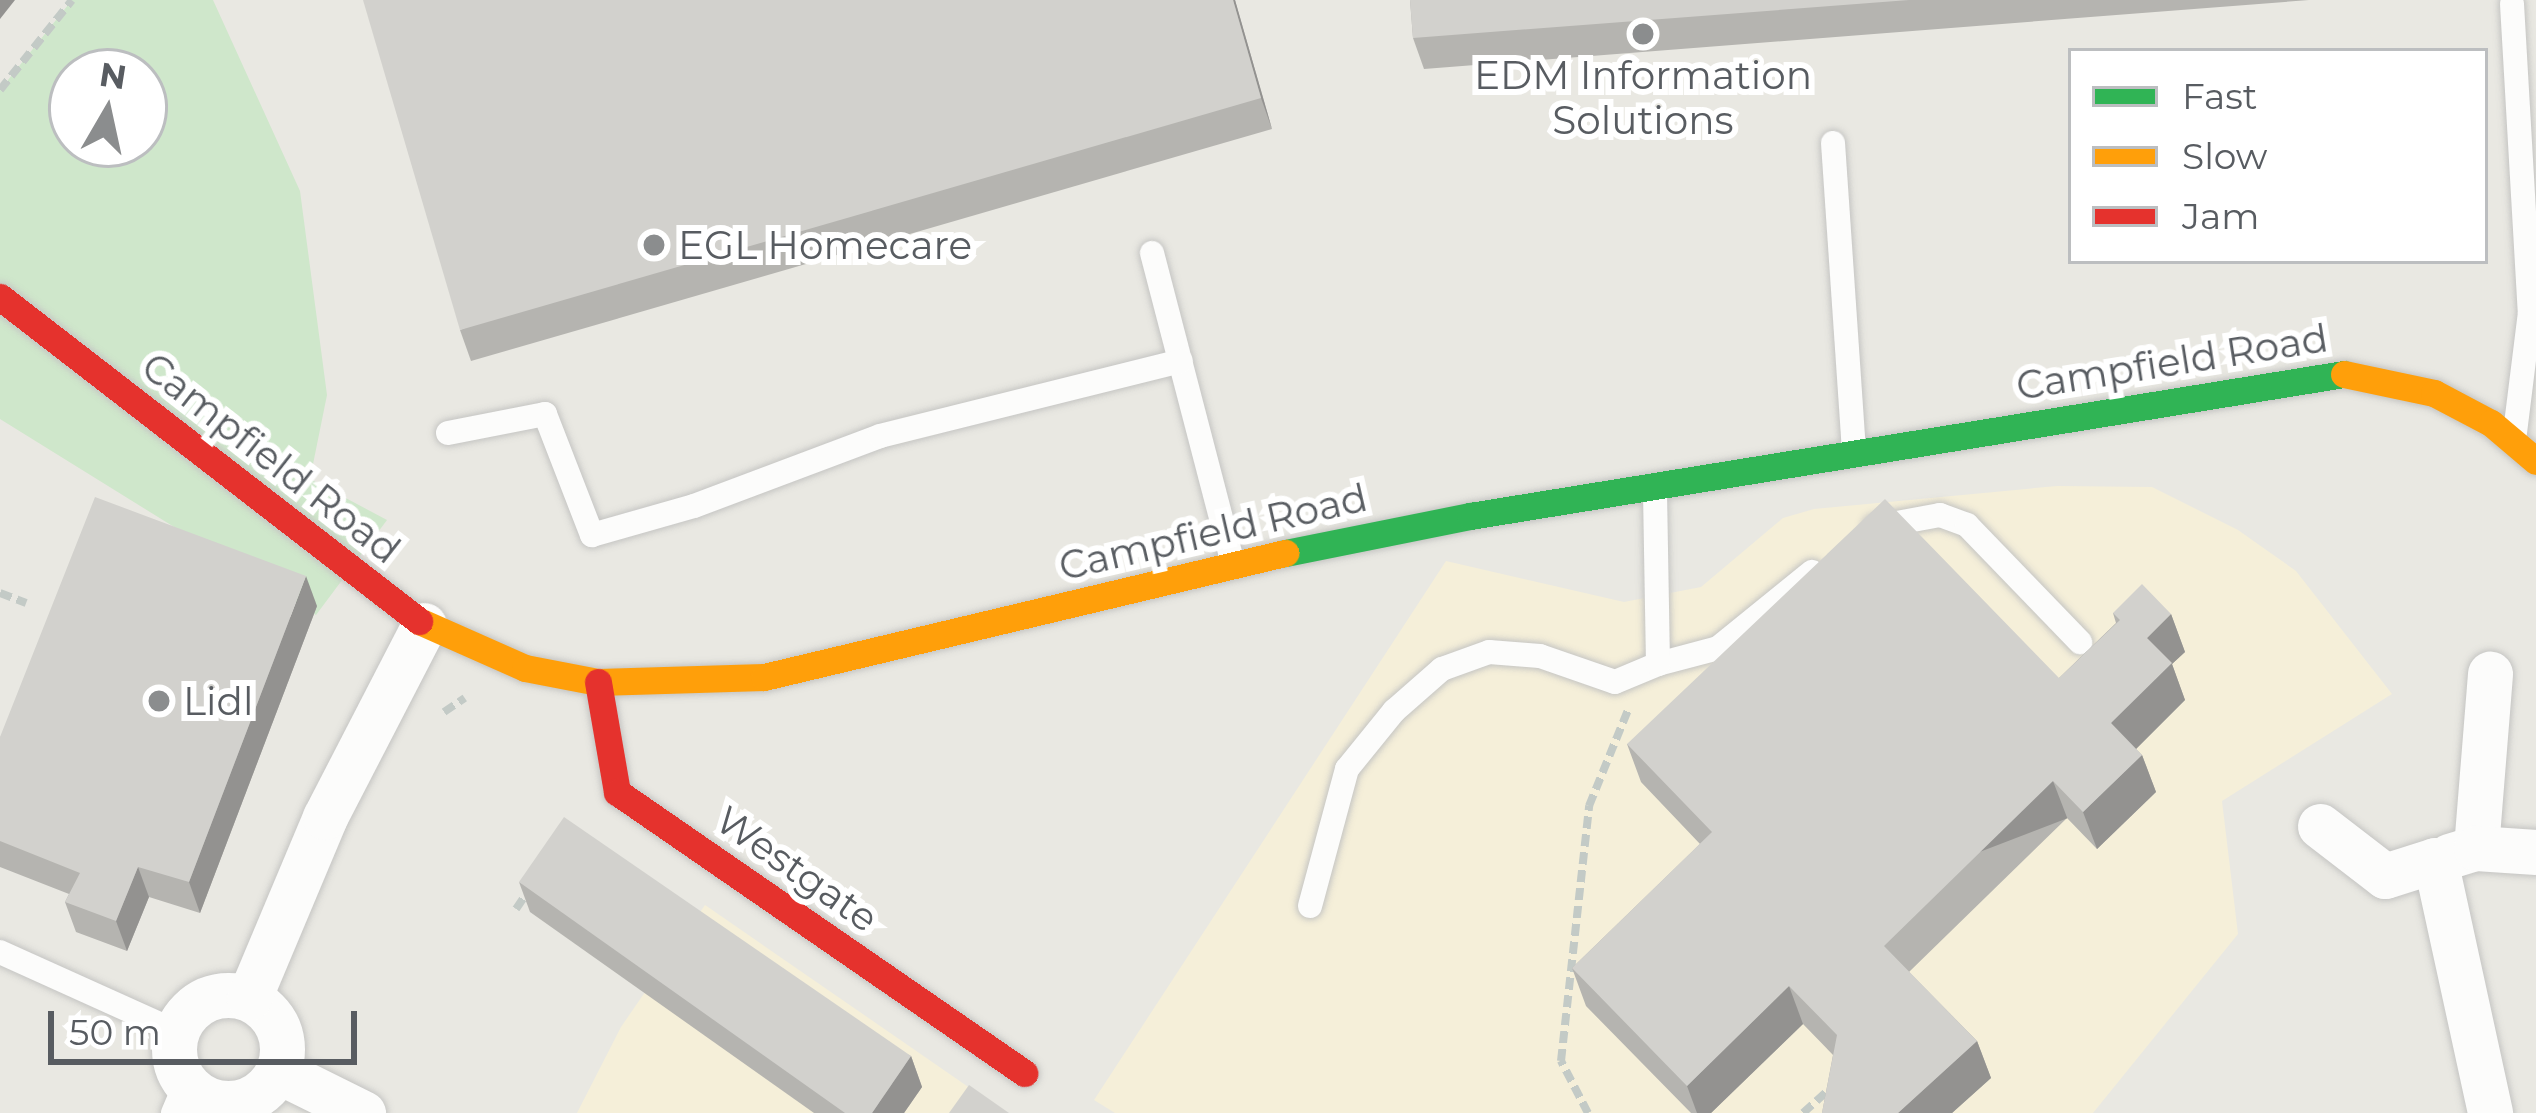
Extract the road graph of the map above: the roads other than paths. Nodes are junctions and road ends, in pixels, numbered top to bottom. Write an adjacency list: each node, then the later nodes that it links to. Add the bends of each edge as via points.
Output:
1 (2512, 4): 7 (lane, via 2530,312)
2 (1833, 143): 8 (lane)
3 (1152, 253): 5 (lane)
4 (0, 297): 12 (street, Campfield Road)
5 (1180, 361): 6 (lane, via 880,436 592,535 545,414); 11 (lane)
6 (448, 433)
7 (2514, 441): 8 (street, Campfield Road, via 2434,392 2338,373); 9 (street, Campfield Road)
8 (1854, 452): 10 (street, Campfield Road)
9 (2536, 461)
10 (1655, 485): 11 (street, Campfield Road); 14 (lane)
11 (1233, 564): 16 (street, Campfield Road, via 764,677)
12 (424, 625): 16 (street, Campfield Road, via 525,668); 22 (street, via 325,817)
13 (2080, 642): 14 (lane, via 1967,525 1940,515 1890,520 1846,544 1718,648)
14 (1651, 667): 20 (lane, via 1615,682 1540,656 1489,652 1442,669 1394,711 1347,770)
15 (2490, 674): 19 (street)
16 (598, 682): 25 (street, Westgate, via 616,792)
17 (2320, 826): 19 (street, via 2385,875)
18 (2536, 852): 19 (street)
19 (2456, 854): 28 (street)
20 (1310, 906)
21 (0, 952): 23 (lane)
22 (249, 998): 23 (street, via 207,998); 24 (street, via 281,1037)
23 (175, 1031): 26 (street, via 173,1058)
24 (278, 1071): 26 (street, via 252,1099); 27 (street)
25 (1024, 1073)
26 (201, 1104)
27 (363, 1113)
28 (2490, 1113)

